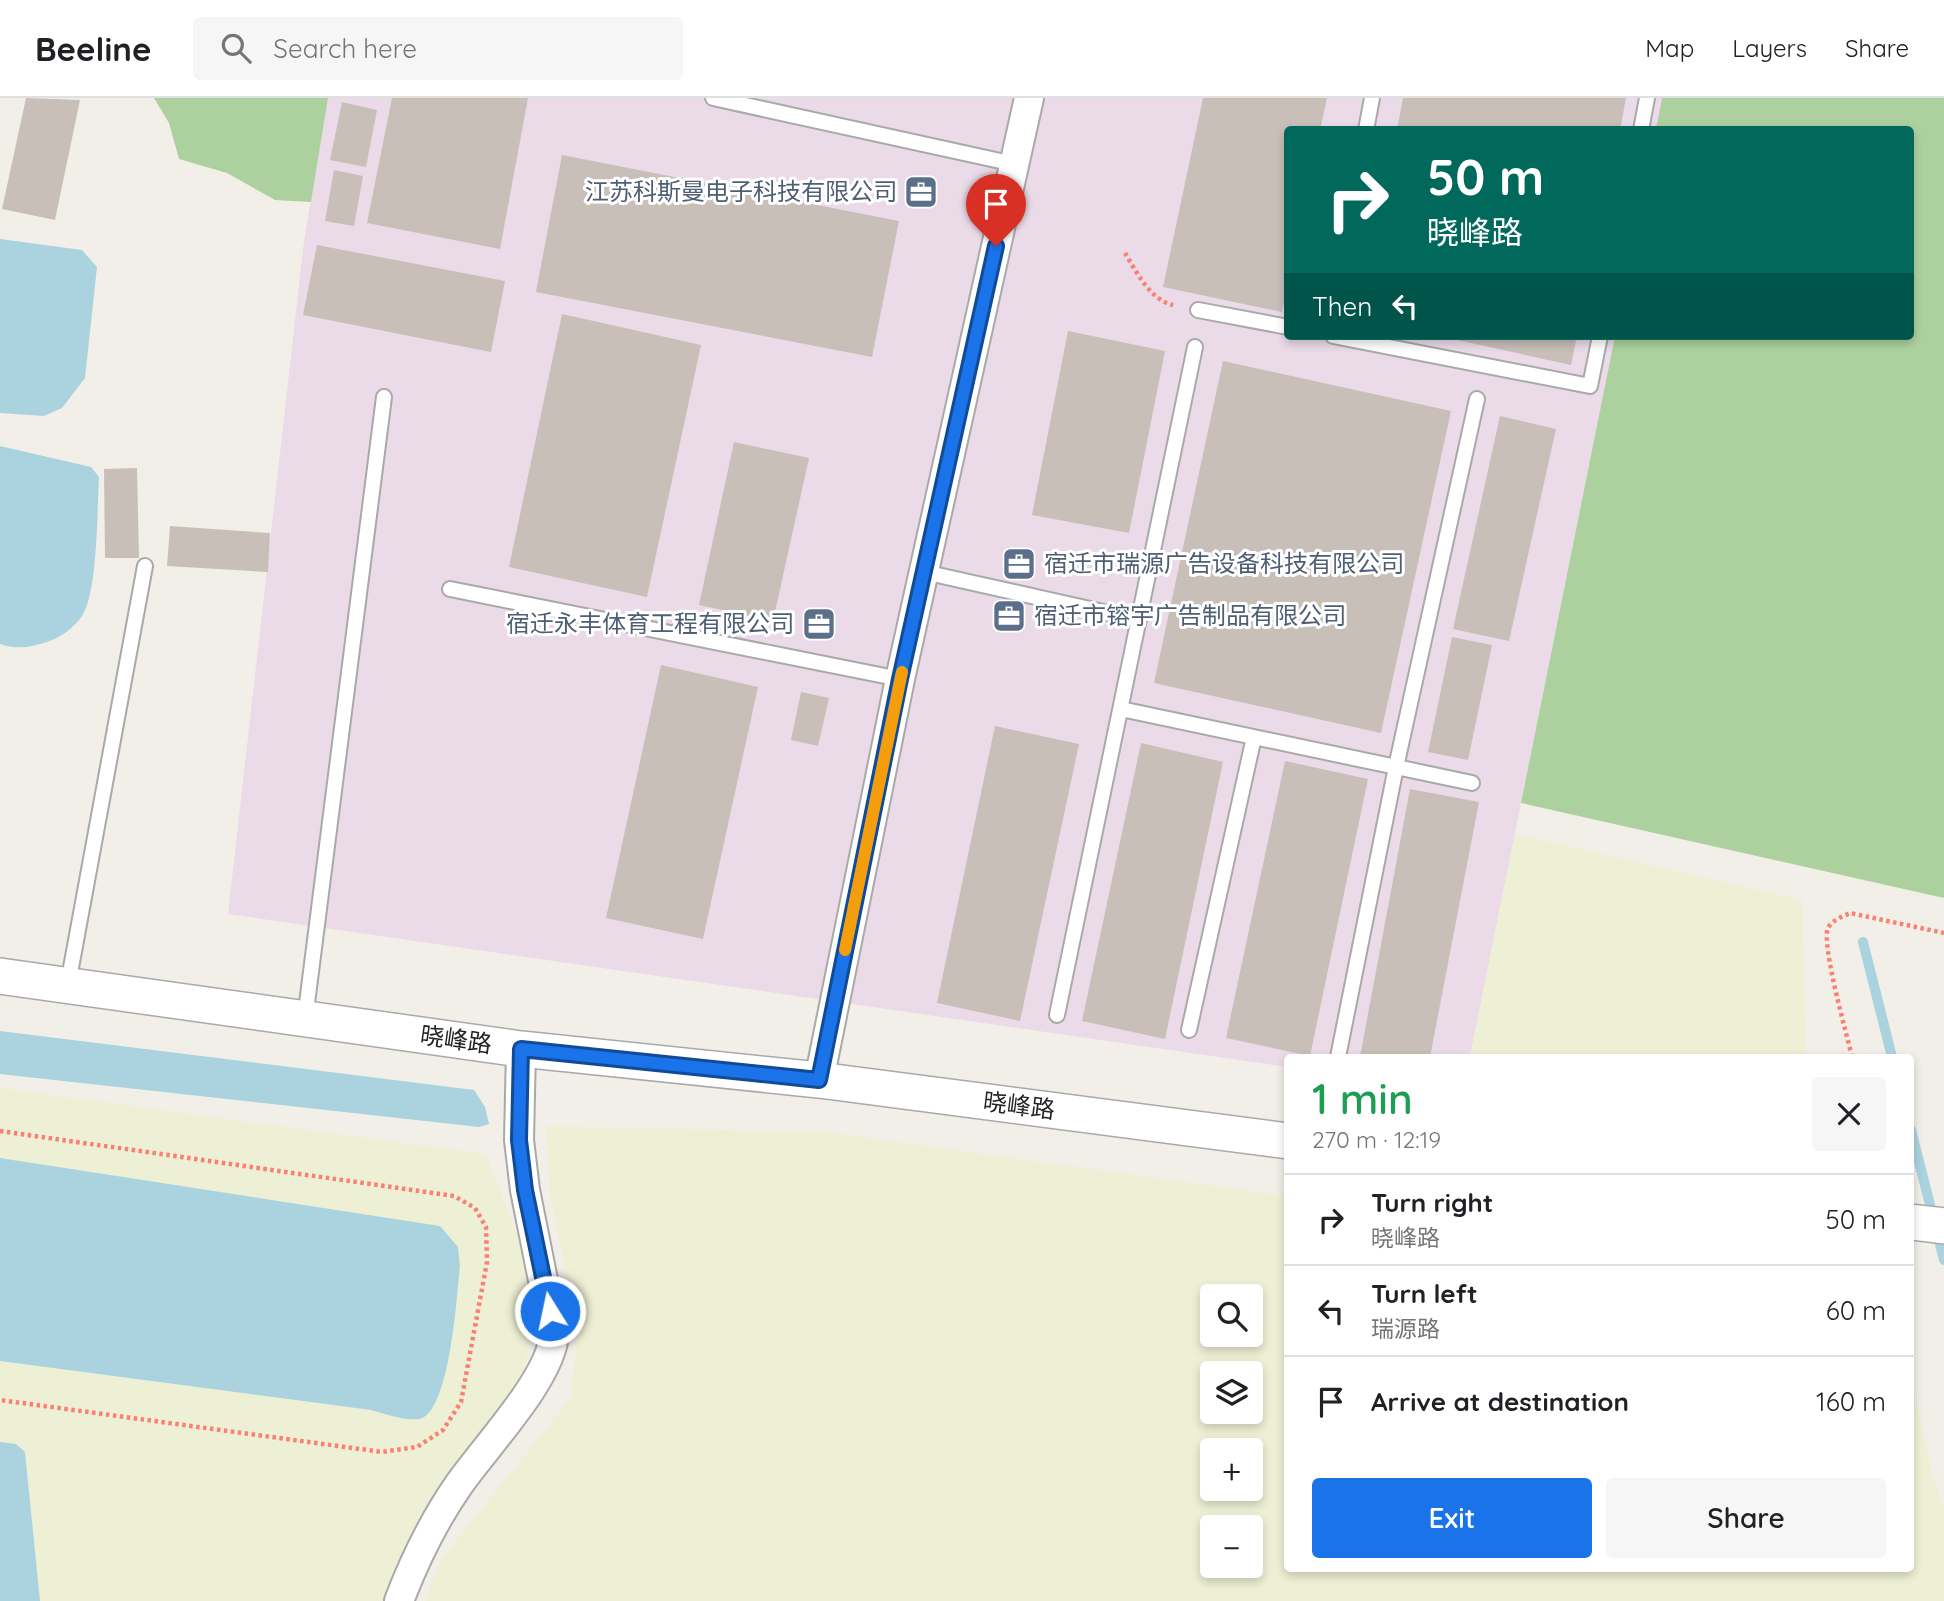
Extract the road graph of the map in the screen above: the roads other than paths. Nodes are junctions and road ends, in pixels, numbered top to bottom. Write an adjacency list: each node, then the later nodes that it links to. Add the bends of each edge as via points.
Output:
1 (713, 98): 7 (lane)
2 (1029, 98): 7 (street)
3 (1373, 98): 5 (lane)
4 (1647, 98): 6 (lane)
5 (1367, 126)
6 (1642, 126)
7 (1014, 164): 16 (street)
8 (1198, 310): 9 (lane)
9 (1284, 326)
10 (1354, 340): 11 (lane, via 1590,386)
11 (1599, 340)
12 (1195, 347): 18 (lane)
13 (384, 397): 27 (lane)
14 (1477, 400): 22 (lane)
15 (145, 566): 25 (lane)
16 (924, 572): 18 (lane); 19 (street)
17 (450, 589): 19 (lane)
18 (1139, 620): 20 (lane)
19 (900, 679): 31 (street)
20 (1121, 709): 21 (lane); 26 (lane)
21 (1254, 737): 22 (lane); 28 (lane)
22 (1396, 767): 23 (lane); 30 (lane)
23 (1472, 783)
24 (0, 976): 25 (street, 晓峰路)
25 (68, 986): 27 (street, 晓峰路)
26 (1057, 1015)
27 (305, 1019): 29 (street, 晓峰路)
28 (1189, 1030)
29 (521, 1049): 31 (street, 晓峰路); 35 (street, via 519,1140 553,1349 512,1415 459,1483 419,1549)
30 (1339, 1054)
31 (819, 1080): 32 (street, 晓峰路)
32 (1284, 1140)
33 (1914, 1222): 34 (street)
34 (1944, 1226)
35 (399, 1601)

